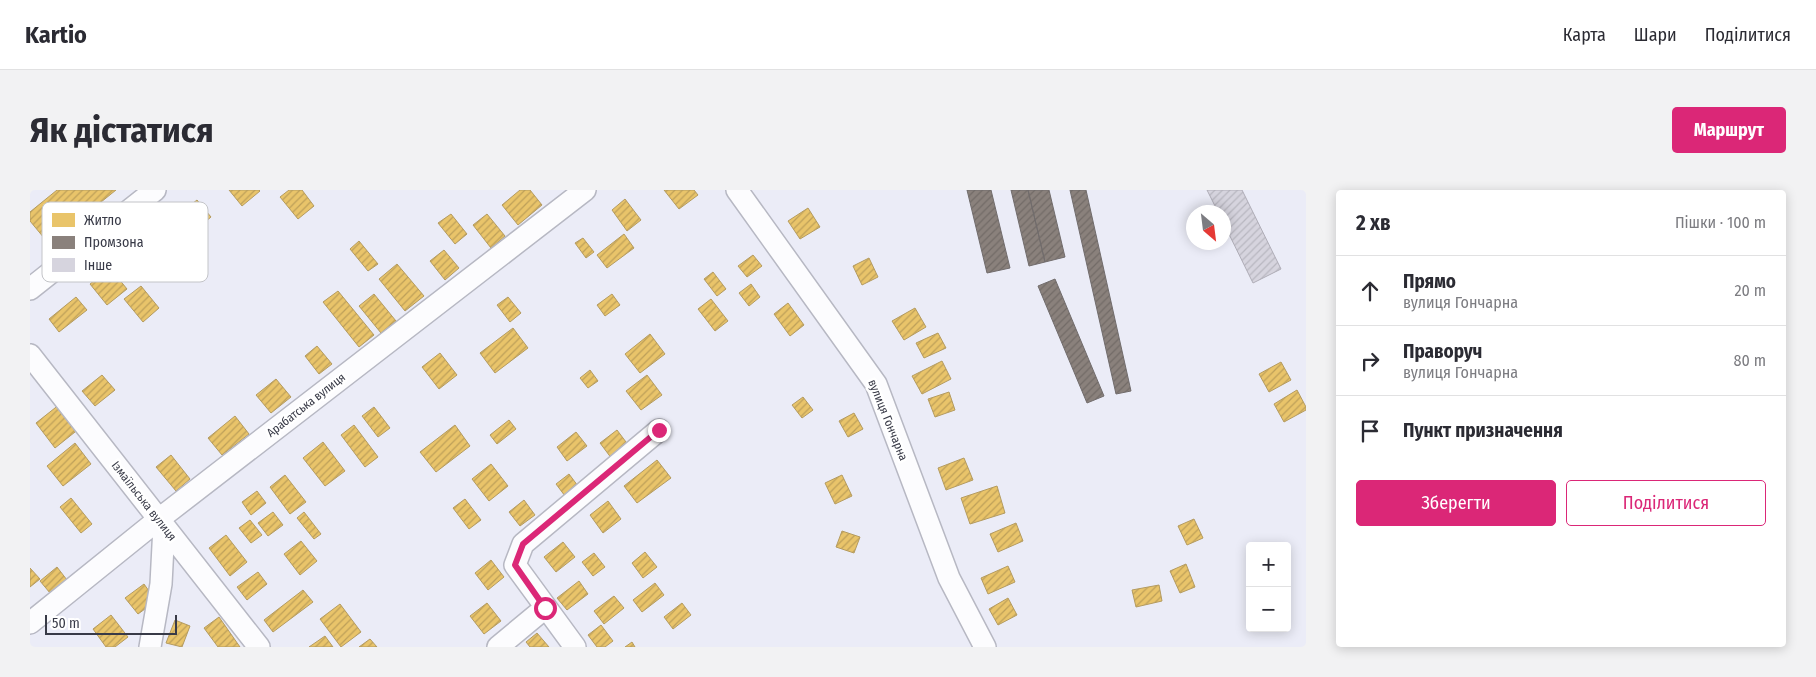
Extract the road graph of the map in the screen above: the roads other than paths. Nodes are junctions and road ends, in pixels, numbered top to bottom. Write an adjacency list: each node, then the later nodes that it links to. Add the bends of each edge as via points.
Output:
1 (155, 190): 4 (street)
2 (585, 190): 9 (street, Арабатська вулиця)
3 (737, 190): 16 (street, вулиця Гончарна, via 876,384 949,578)
4 (140, 202)
5 (42, 279): 6 (street)
6 (30, 289)
7 (30, 355): 9 (street, Ізмаїльська вулиця)
8 (659, 430): 10 (street, via 523,544 515,565)
9 (161, 522): 11 (street, Арабатська вулиця); 12 (street, via 162,584); 13 (street, Ізмаїльська вулиця)
10 (545, 608): 14 (street); 15 (street)
11 (30, 623)
12 (150, 647)
13 (259, 647)
14 (498, 647)
15 (575, 647)
16 (985, 647)

